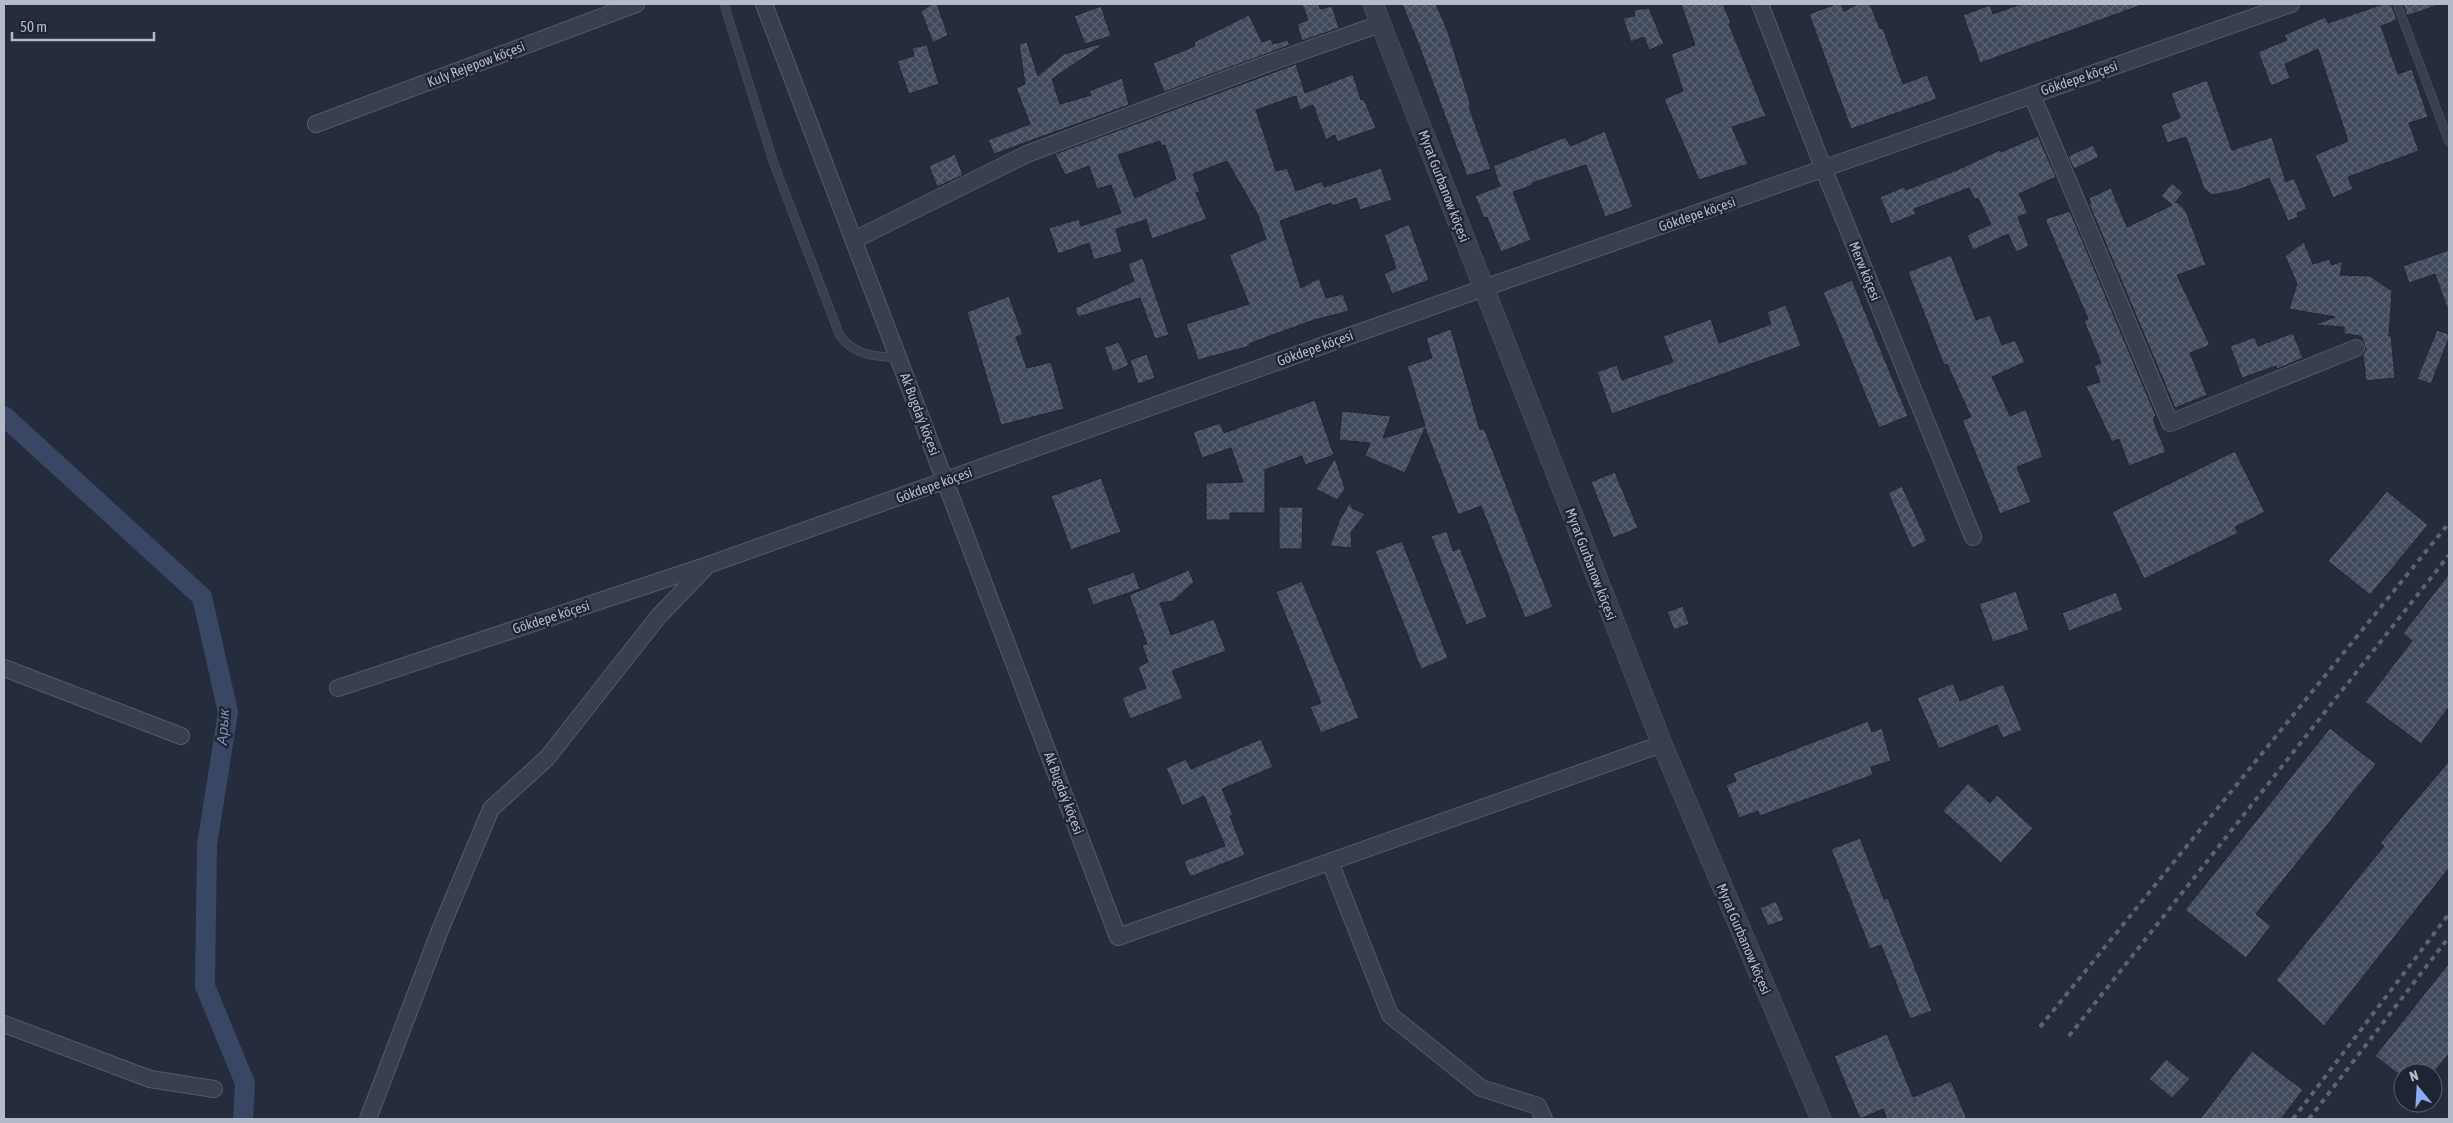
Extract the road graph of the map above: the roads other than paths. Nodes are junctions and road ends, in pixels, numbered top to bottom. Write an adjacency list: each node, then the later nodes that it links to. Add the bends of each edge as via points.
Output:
1 (636, 4): 10 (street, Kuly Rejepow köçesi)
2 (724, 4): 16 (lane, via 774,164 840,336 848,347 863,354)
3 (764, 4): 13 (street, Ak Bugdaý köçesi)
4 (1373, 4): 8 (street, Myrat Gurbanow köçesi)
5 (1760, 4): 12 (street, Merw köçesi)
6 (2291, 4): 9 (street, Gökdepe köçesi)
7 (2397, 4): 11 (lane)
8 (1380, 24): 13 (street, via 1026,154); 14 (street, Myrat Gurbanow köçesi)
9 (2032, 95): 12 (street, Gökdepe köçesi); 15 (street, via 2170,423)
10 (316, 124)
11 (2449, 142)
12 (1824, 170): 14 (street, Gökdepe köçesi); 18 (street, Merw köçesi)
13 (854, 240): 16 (street, Ak Bugdaý köçesi)
14 (1484, 288): 17 (street, Gökdepe köçesi); 23 (street, Myrat Gurbanow köçesi)
15 (2356, 348)
16 (899, 358): 17 (street, Ak Bugdaý köçesi)
17 (945, 480): 19 (street, Gökdepe köçesi); 24 (street, Ak Bugdaý köçesi, via 1118,937)
18 (1973, 537)
19 (708, 565): 21 (street, Gökdepe köçesi); 27 (street, via 658,617 547,758 491,809 440,930)
20 (4, 668): 22 (street)
21 (338, 688)
22 (180, 736)
23 (1662, 744): 24 (street); 29 (street, Myrat Gurbanow köçesi)
24 (1330, 862): 28 (street, via 1390,1015 1481,1088 1538,1106)
25 (4, 1024): 26 (street, via 150,1079)
26 (214, 1089)
27 (368, 1119)
28 (1544, 1119)
29 (1821, 1119)

